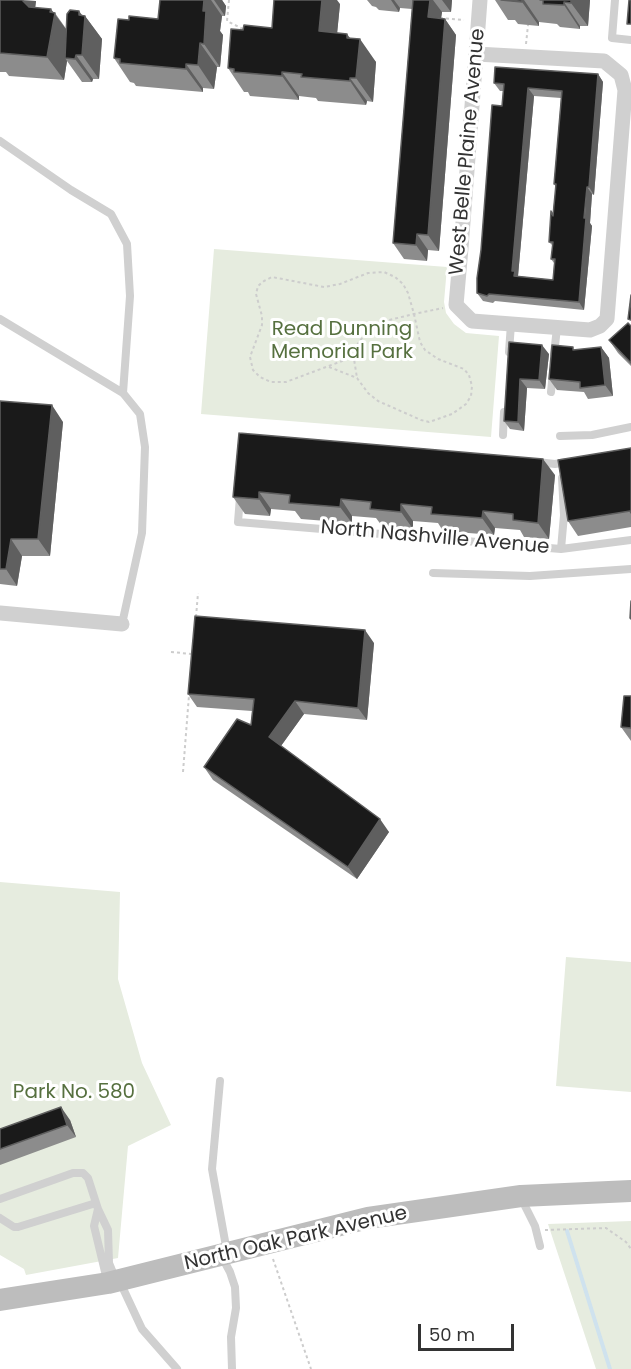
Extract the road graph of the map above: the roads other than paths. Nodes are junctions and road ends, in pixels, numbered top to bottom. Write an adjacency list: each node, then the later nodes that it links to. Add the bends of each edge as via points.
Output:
1 (480, 0): 4 (street, West Belle Plaine Avenue)
2 (615, 0): 3 (lane, via 612,38)
3 (631, 40)
4 (476, 54): 7 (street, West Belle Plaine Avenue, via 456,305 472,321); 8 (street, via 604,61 621,75 626,90 607,319 590,330)
5 (0, 141): 11 (lane, via 111,214 126,244 129,296)
6 (0, 319): 11 (lane)
7 (511, 324): 8 (street); 9 (lane)
8 (556, 328): 10 (lane)
9 (508, 358)
10 (551, 392)
11 (123, 393): 25 (lane, via 140,414 145,447 142,533)
12 (505, 402): 14 (lane)
13 (631, 427): 15 (lane, via 592,435)
14 (503, 435)
15 (560, 436)
16 (532, 462): 18 (lane)
17 (572, 462): 18 (lane)
18 (560, 463): 21 (lane, via 564,515)
19 (241, 490): 21 (lane, North Nashville Avenue, via 238,522)
20 (631, 540): 21 (lane, North Nashville Avenue)
21 (561, 549)
22 (631, 569): 23 (lane, via 530,576)
23 (433, 573)
24 (0, 613): 25 (street)
25 (122, 624)
26 (220, 1081): 33 (lane, via 212,1169)
27 (631, 1191): 28 (street, North Oak Park Avenue)
28 (521, 1196): 32 (lane); 33 (street, North Oak Park Avenue, via 368,1218)
29 (0, 1198): 30 (lane, via 78,1172 88,1178)
30 (97, 1206): 31 (lane, via 18,1227); 34 (lane, via 108,1230); 34 (lane, via 94,1226)
31 (0, 1218)
32 (540, 1246)
33 (224, 1254): 34 (street, North Oak Park Avenue); 37 (lane, via 235,1287)
34 (114, 1282): 35 (street, North Oak Park Avenue); 36 (lane, via 142,1329)
35 (0, 1300)
36 (177, 1369)
37 (232, 1369)

